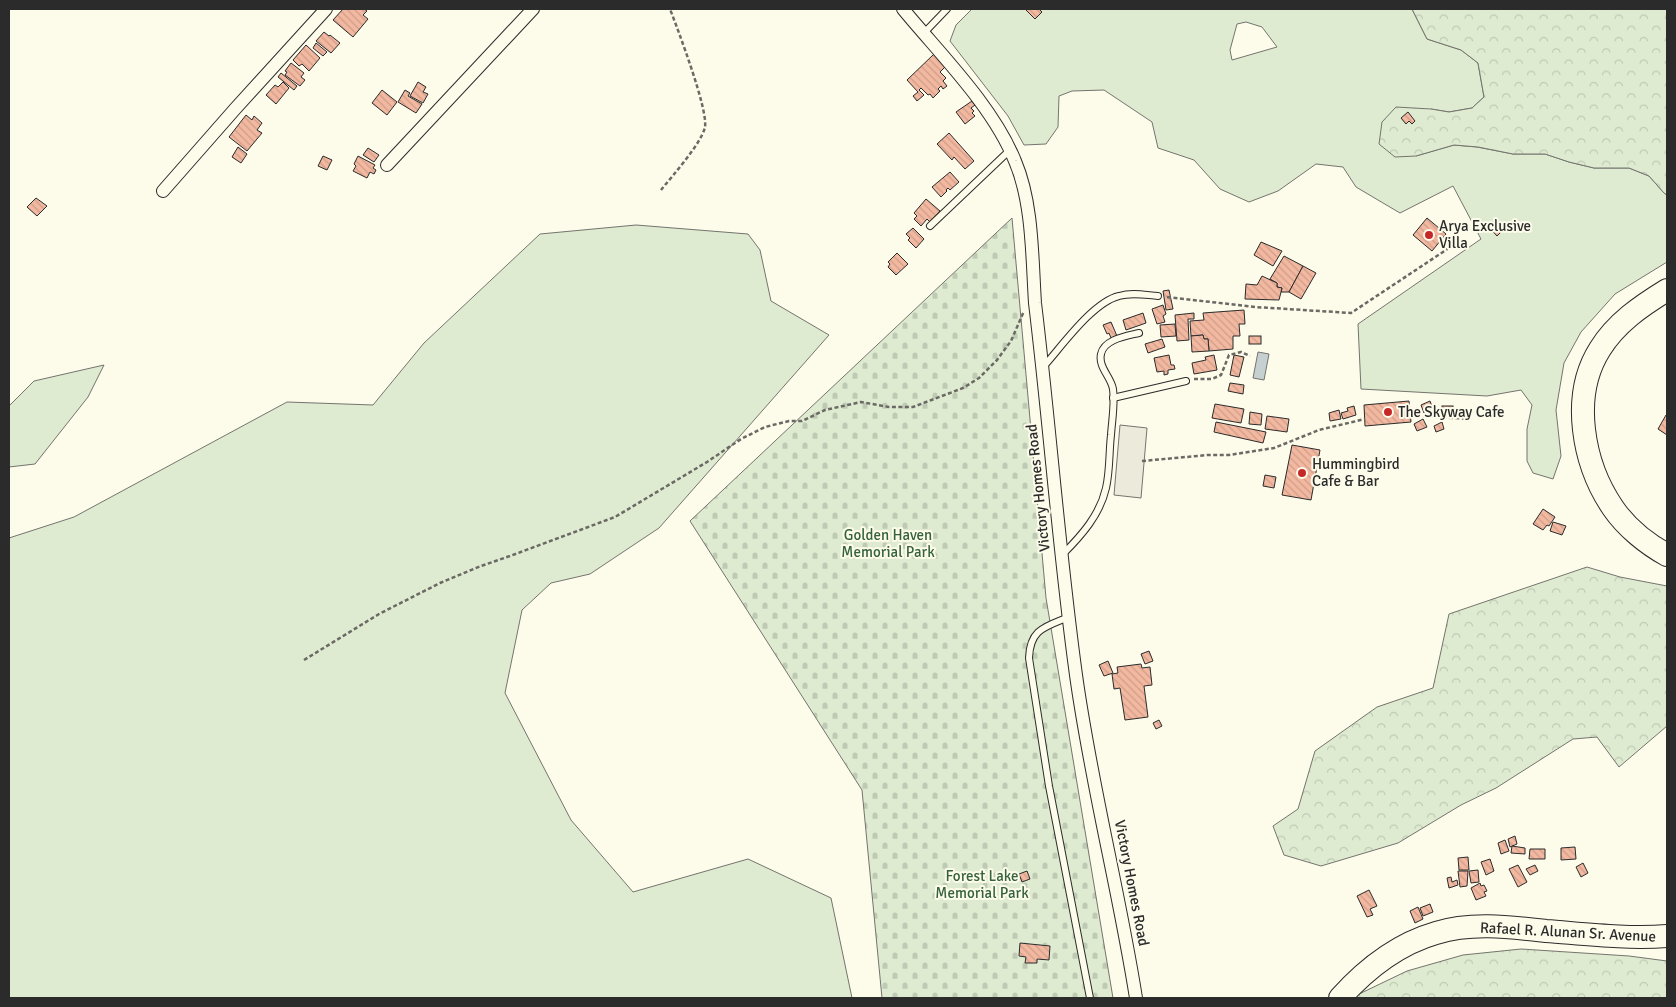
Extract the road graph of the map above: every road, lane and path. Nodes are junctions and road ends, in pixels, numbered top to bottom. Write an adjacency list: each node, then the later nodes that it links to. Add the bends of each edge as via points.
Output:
1 (326, 9): 10 (street)
2 (533, 9): 8 (street)
3 (670, 9): 9 (path, via 702,107 705,126 700,139)
4 (903, 9): 6 (street, Victory Homes Road)
5 (947, 9): 6 (lane)
6 (923, 34): 7 (street, Victory Homes Road, via 982,105)
7 (1010, 150): 11 (lane); 15 (street, Victory Homes Road, via 1020,173 1027,210)
8 (387, 165)
9 (661, 190)
10 (163, 192)
11 (930, 226)
12 (1458, 242): 14 (path, via 1351,313)
13 (1667, 290): 26 (highway, via 1616,328 1599,350 1589,373 1584,399 1584,426 1588,452 1613,508 1644,539)
14 (1158, 296): 18 (lane, via 1127,294 1110,299 1087,317)
15 (1035, 303): 18 (street, Victory Homes Road); 28 (path, via 1022,313 1011,341 997,360 963,388 913,407 861,402 825,410 802,421 764,427 615,517 440,583 379,614)
16 (1139, 333): 20 (lane, via 1109,343 1100,354 1113,388)
17 (1250, 356): 19 (path, via 1241,352 1229,355 1221,376)
18 (1043, 367): 25 (street, Victory Homes Road)
19 (1186, 381): 20 (lane)
20 (1113, 398): 25 (lane, via 1106,488 1100,505 1081,536)
21 (1410, 415): 23 (path)
22 (1365, 419): 24 (path, via 1319,430 1274,448 1229,455)
23 (1469, 419)
24 (1142, 461)
25 (1062, 555): 27 (street, Victory Homes Road)
26 (1667, 555)
27 (1068, 617): 30 (lane, via 1041,629 1034,636 1030,658 1048,786); 31 (street, Victory Homes Road, via 1087,744)
28 (304, 660)
29 (1667, 936): 32 (highway, Rafael R. Alunan Sr. Avenue, via 1594,935 1506,927 1437,932 1412,941 1368,970)
30 (1090, 998)
31 (1136, 998)
32 (1340, 998)

